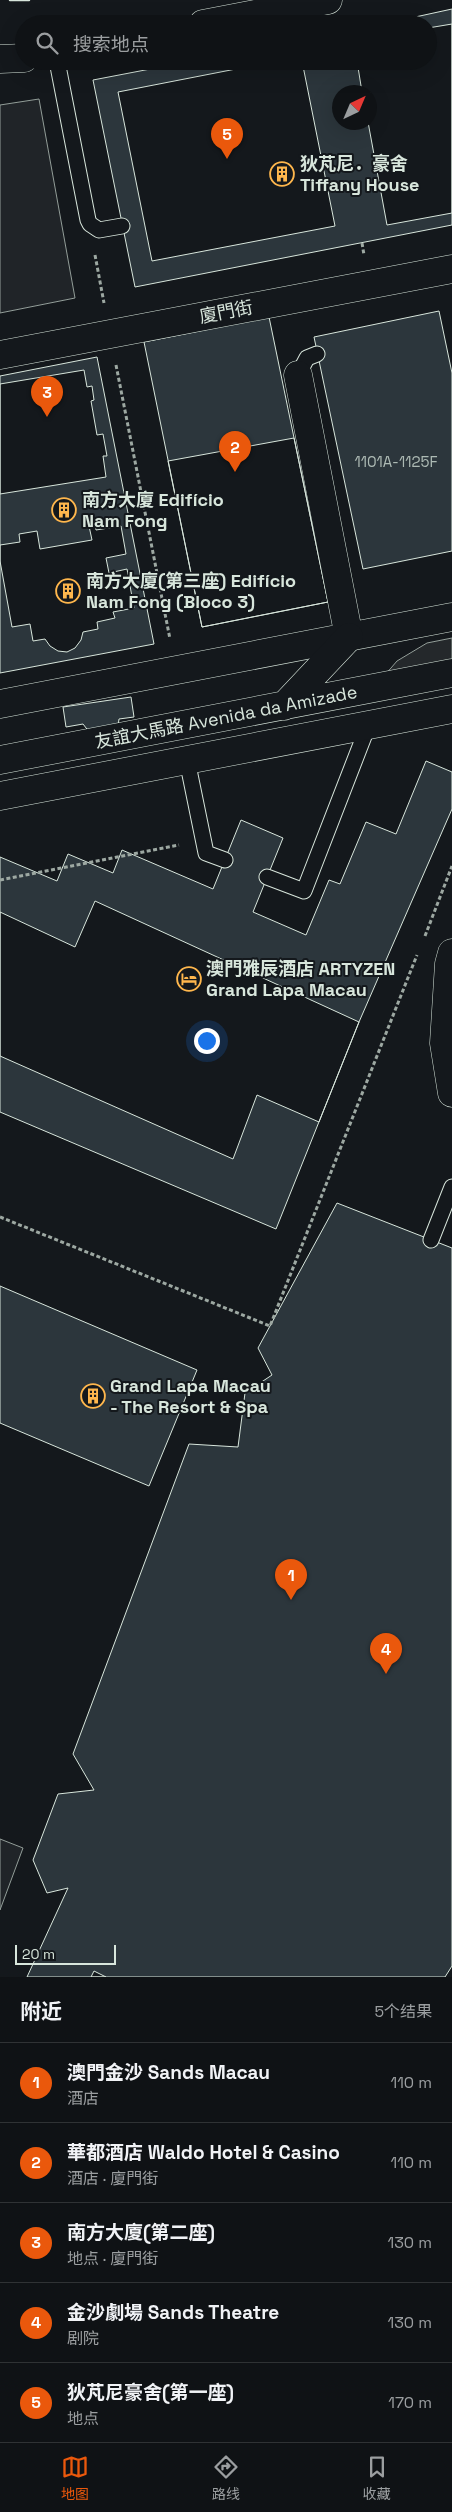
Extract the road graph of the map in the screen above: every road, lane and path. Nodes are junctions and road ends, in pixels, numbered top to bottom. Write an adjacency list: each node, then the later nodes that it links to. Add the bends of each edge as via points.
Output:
1 (328, 0): 2 (street)
2 (250, 15)
3 (15, 58): 4 (street)
4 (0, 59)
5 (59, 70): 6 (lane)
6 (88, 220): 7 (lane, via 99,230); 9 (path)
7 (122, 226)
8 (452, 269): 9 (street, 廈門街)
9 (110, 334): 11 (street, 廈門街); 17 (path)
10 (317, 354): 12 (lane, via 307,358)
11 (0, 355)
12 (298, 375): 14 (street)
13 (303, 484): 14 (lane, via 318,492)
14 (322, 503): 16 (street)
15 (452, 617): 16 (street)
16 (349, 637): 17 (street); 20 (street)
17 (176, 670): 19 (street)
18 (452, 674): 20 (street, 友誼大馬路 Avenida da Amizade)
19 (0, 704)
20 (284, 706): 23 (street, 友誼大馬路 Avenida da Amizade)
21 (452, 709): 22 (street, 友誼大馬路 Avenida da Amizade)
22 (368, 726): 24 (street, 友誼大馬路 Avenida da Amizade); 29 (lane, via 304,891)
23 (0, 760)
24 (187, 760): 25 (street, 友誼大馬路 Avenida da Amizade); 26 (lane)
25 (0, 796)
26 (204, 841): 27 (lane, via 206,852); 30 (path)
27 (225, 860)
28 (452, 866): 31 (path)
29 (268, 877)
30 (0, 880)
31 (423, 940)
32 (419, 949): 36 (path, via 270,1326)
33 (452, 953): 34 (street, via 444,1043)
34 (452, 1093)
35 (452, 1188): 37 (lane)
36 (0, 1217)
37 (431, 1240)

